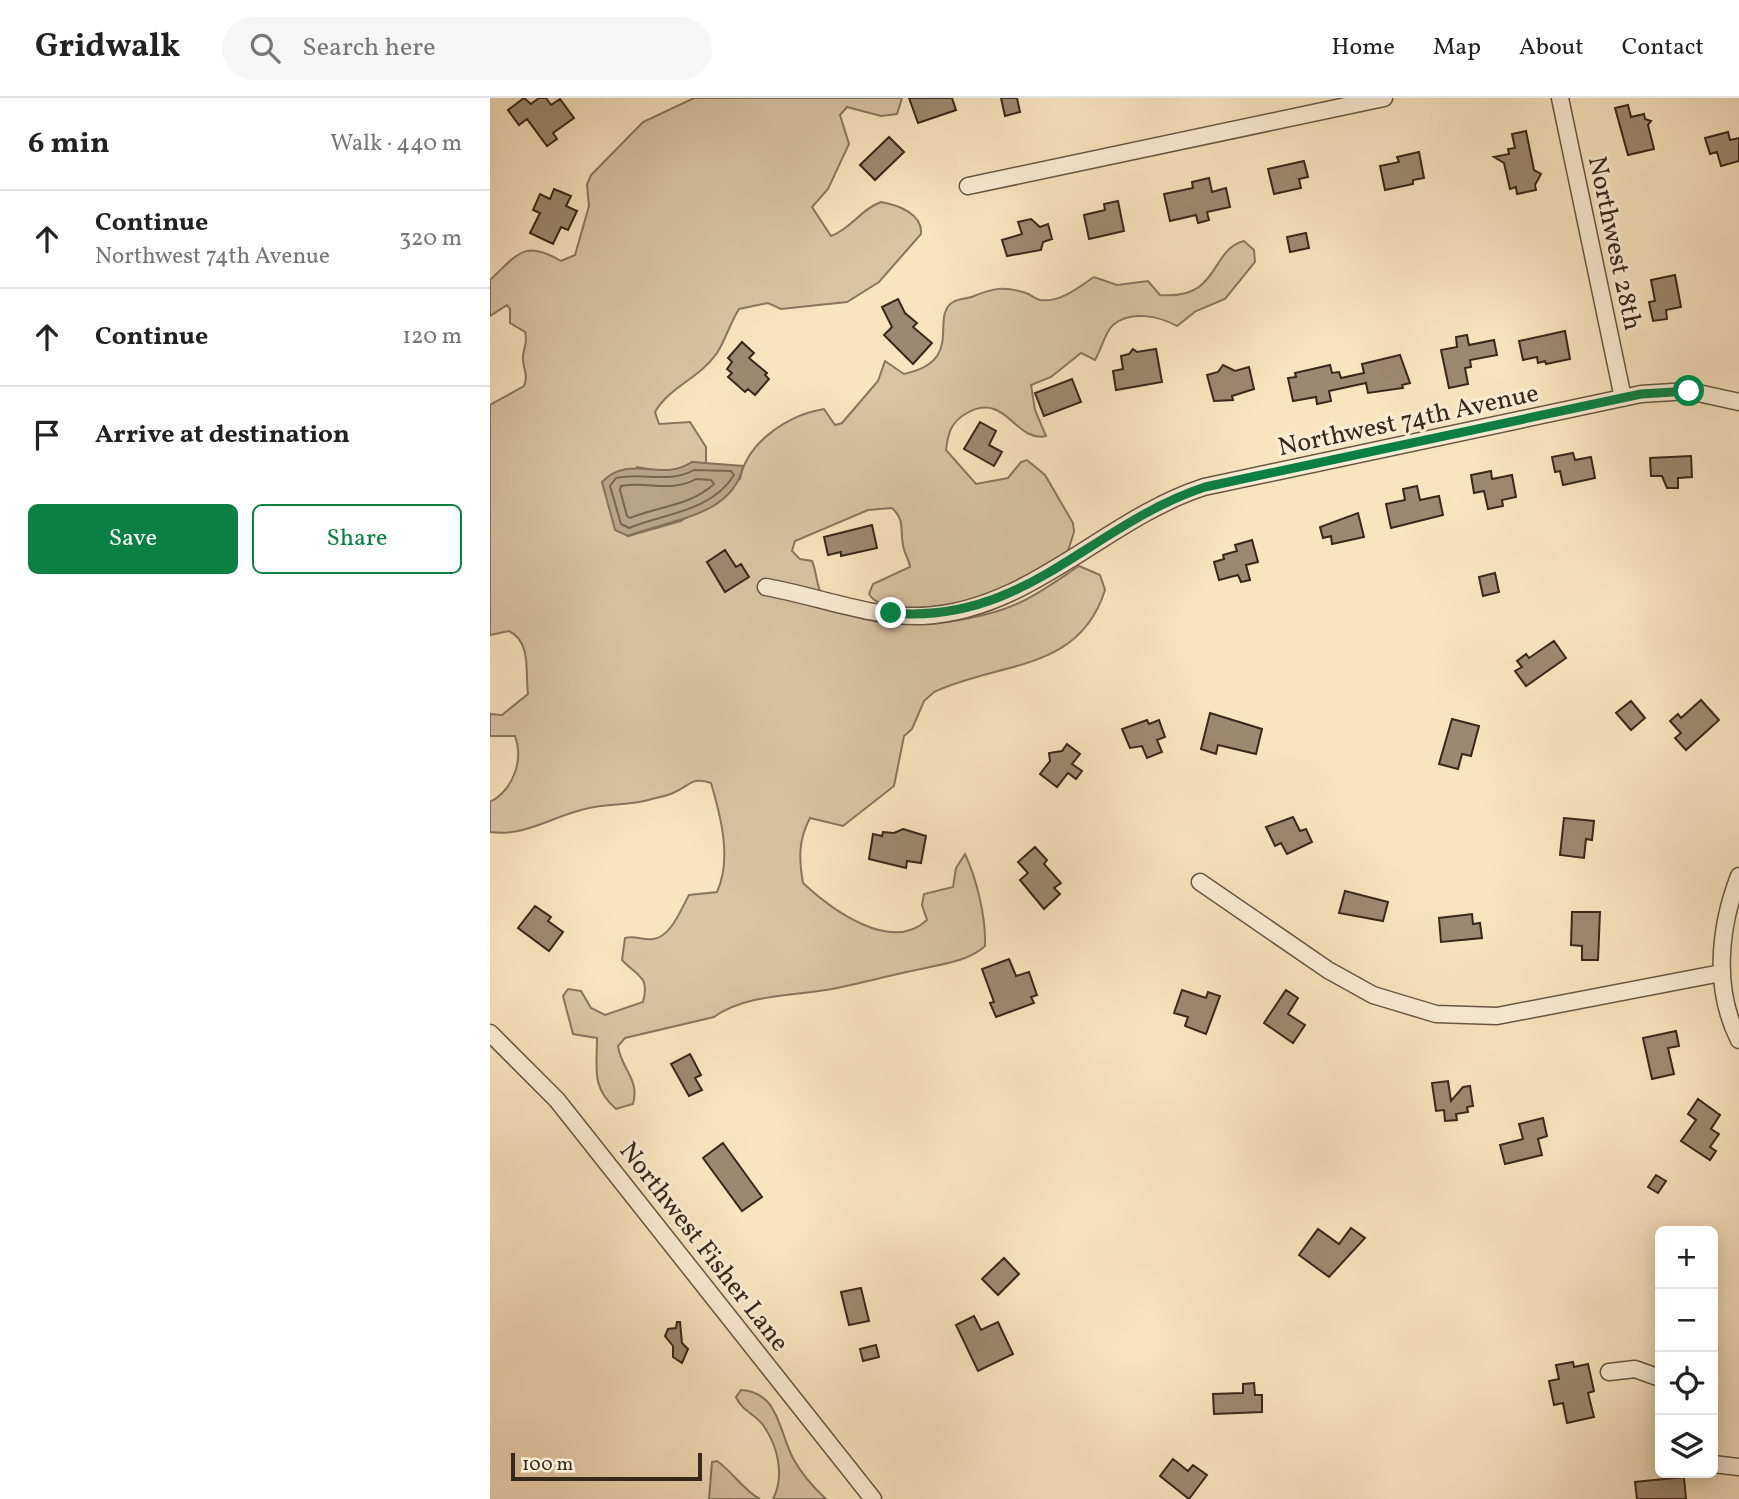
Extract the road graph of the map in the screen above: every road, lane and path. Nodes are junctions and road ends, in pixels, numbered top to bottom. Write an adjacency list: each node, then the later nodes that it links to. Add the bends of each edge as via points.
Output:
1 (1384, 98): 3 (street)
2 (1560, 98): 4 (street, Northwest 28th)
3 (968, 186)
4 (1623, 398): 5 (street, Northwest 74th Avenue, via 1689,391); 6 (street, Northwest 74th Avenue, via 1205,487 1158,506 1011,594 949,613 891,613)
5 (1739, 402)
6 (766, 587)
7 (1739, 876): 9 (street, via 1727,907)
8 (1200, 882): 9 (street, via 1328,970 1373,995 1436,1014 1497,1016)
9 (1721, 972): 11 (street, via 1726,1015)
10 (490, 1033): 16 (street, Northwest Fisher Lane, via 557,1100)
11 (1739, 1040)
12 (1609, 1372): 13 (street, via 1635,1369)
13 (1655, 1376)
14 (1718, 1465): 15 (street)
15 (1739, 1467)
16 (873, 1499)

